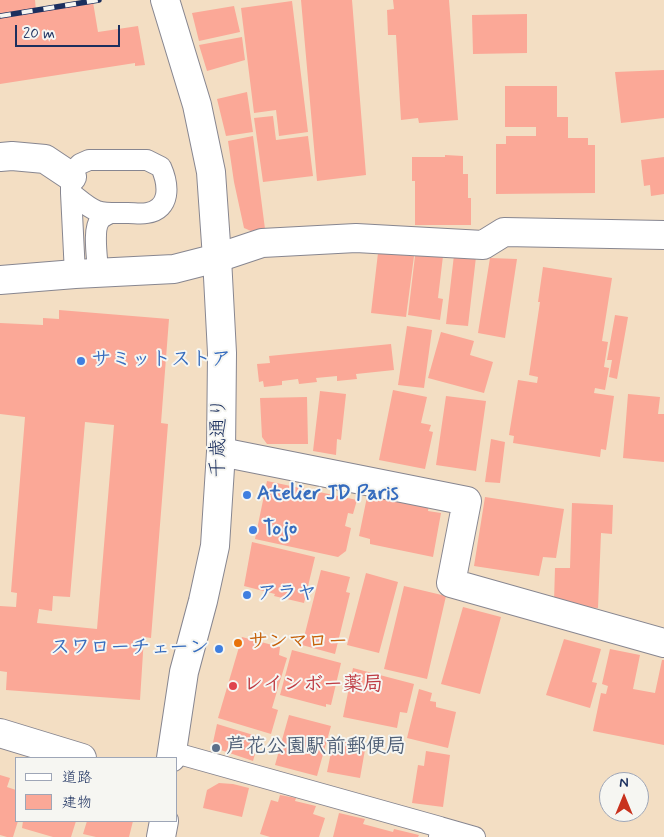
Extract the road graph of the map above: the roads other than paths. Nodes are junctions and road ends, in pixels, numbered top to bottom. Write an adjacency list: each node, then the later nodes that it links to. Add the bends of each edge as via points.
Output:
1 (164, 0): 6 (street, 千歳通り, via 196,104 211,172)
2 (0, 157): 3 (street, via 45,159)
3 (72, 185): 4 (lane, via 85,204); 4 (lane, via 75,169 89,160 147,160 162,167 166,178 166,199 160,208 147,213); 7 (lane)
4 (110, 213): 7 (lane, via 100,219)
5 (664, 235): 6 (street, via 504,232 483,245 356,238 290,241 262,243)
6 (217, 258): 7 (street, via 174,269); 9 (street, 千歳通り, via 222,353)
7 (87, 274): 8 (street)
8 (0, 280)
9 (221, 452): 10 (street, via 467,501 451,583); 12 (street, 千歳通り, via 215,546 184,672)
10 (664, 643)
11 (0, 733): 13 (street)
12 (172, 755): 15 (lane)
13 (79, 757)
14 (164, 822): 16 (street)
15 (439, 832): 17 (lane)
16 (161, 837)
17 (475, 837)

